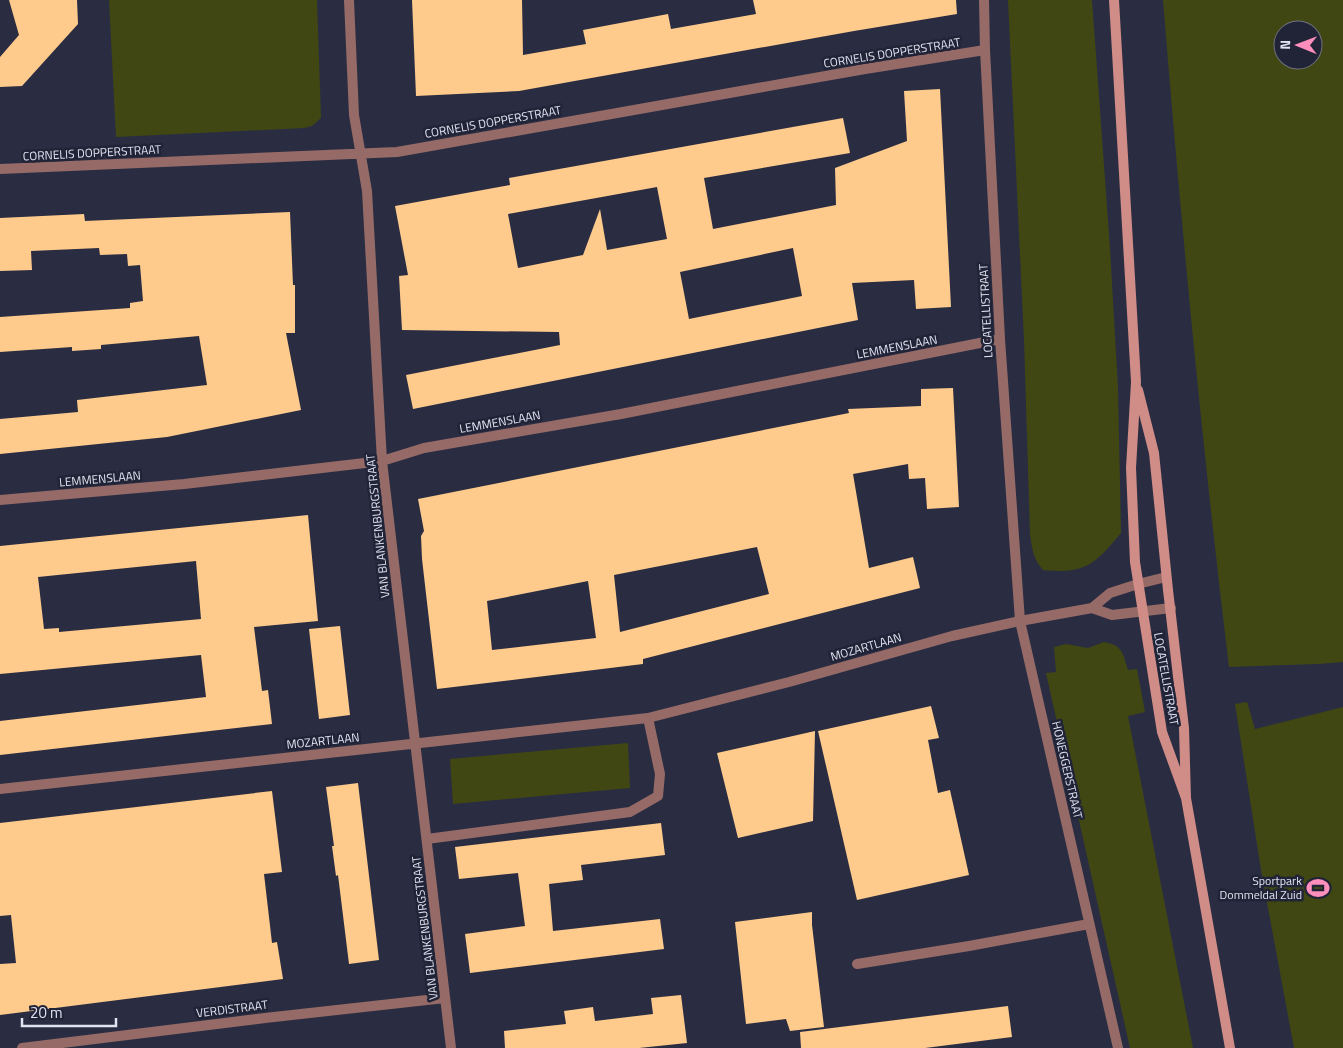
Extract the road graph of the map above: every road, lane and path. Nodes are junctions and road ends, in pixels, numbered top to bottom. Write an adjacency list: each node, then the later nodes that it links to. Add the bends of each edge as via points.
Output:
1 (348, 0): 5 (street, VAN BLANKENBURGSTRAAT)
2 (984, 0): 4 (street, LOCATELLISTRAAT)
3 (1114, 0): 8 (main road, LOCATELLISTRAAT)
4 (985, 50): 5 (street, CORNELIS DOPPERSTRAAT, via 397,152); 7 (street, LOCATELLISTRAAT)
5 (359, 153): 6 (street, CORNELIS DOPPERSTRAAT); 9 (street, VAN BLANKENBURGSTRAAT, via 367,191)
6 (0, 169)
7 (1000, 339): 9 (street, LEMMENSLAAN, via 621,414 424,448); 16 (street, LOCATELLISTRAAT)
8 (1136, 382): 11 (main road, LOCATELLISTRAAT, via 1154,453); 12 (main road, LOCATELLISTRAAT, via 1131,468)
9 (382, 461): 10 (street, LEMMENSLAAN, via 184,484); 18 (street, VAN BLANKENBURGSTRAAT)
10 (0, 500)
11 (1166, 577): 12 (street, MOZARTLAAN); 14 (main road, LOCATELLISTRAAT)
12 (1138, 584): 13 (street, MOZARTLAAN, via 1110,593); 15 (main road, LOCATELLISTRAAT)
13 (1092, 608): 15 (street, MOZARTLAAN, via 1112,615); 16 (street, MOZARTLAAN)
14 (1171, 608): 15 (street, MOZARTLAAN); 20 (main road, LOCATELLISTRAAT, via 1184,728)
15 (1142, 612): 20 (main road, LOCATELLISTRAAT, via 1162,732)
16 (1020, 621): 17 (street, MOZARTLAAN, via 952,636); 22 (street, HONEGGERSTRAAT)
17 (648, 718): 18 (street, MOZARTLAAN); 21 (street, via 660,774 658,796 630,812)
18 (415, 743): 19 (street, MOZARTLAAN); 21 (street, VAN BLANKENBURGSTRAAT)
19 (0, 789)
20 (1186, 798): 28 (main road, LOCATELLISTRAAT)
21 (427, 839): 24 (street, VAN BLANKENBURGSTRAAT)
22 (1089, 924): 23 (street); 27 (street, HONEGGERSTRAAT)
23 (857, 964)
24 (445, 998): 25 (street, VERDISTRAAT); 26 (street, VAN BLANKENBURGSTRAAT)
25 (22, 1048)
26 (451, 1048)
27 (1118, 1048)
28 (1230, 1048)

